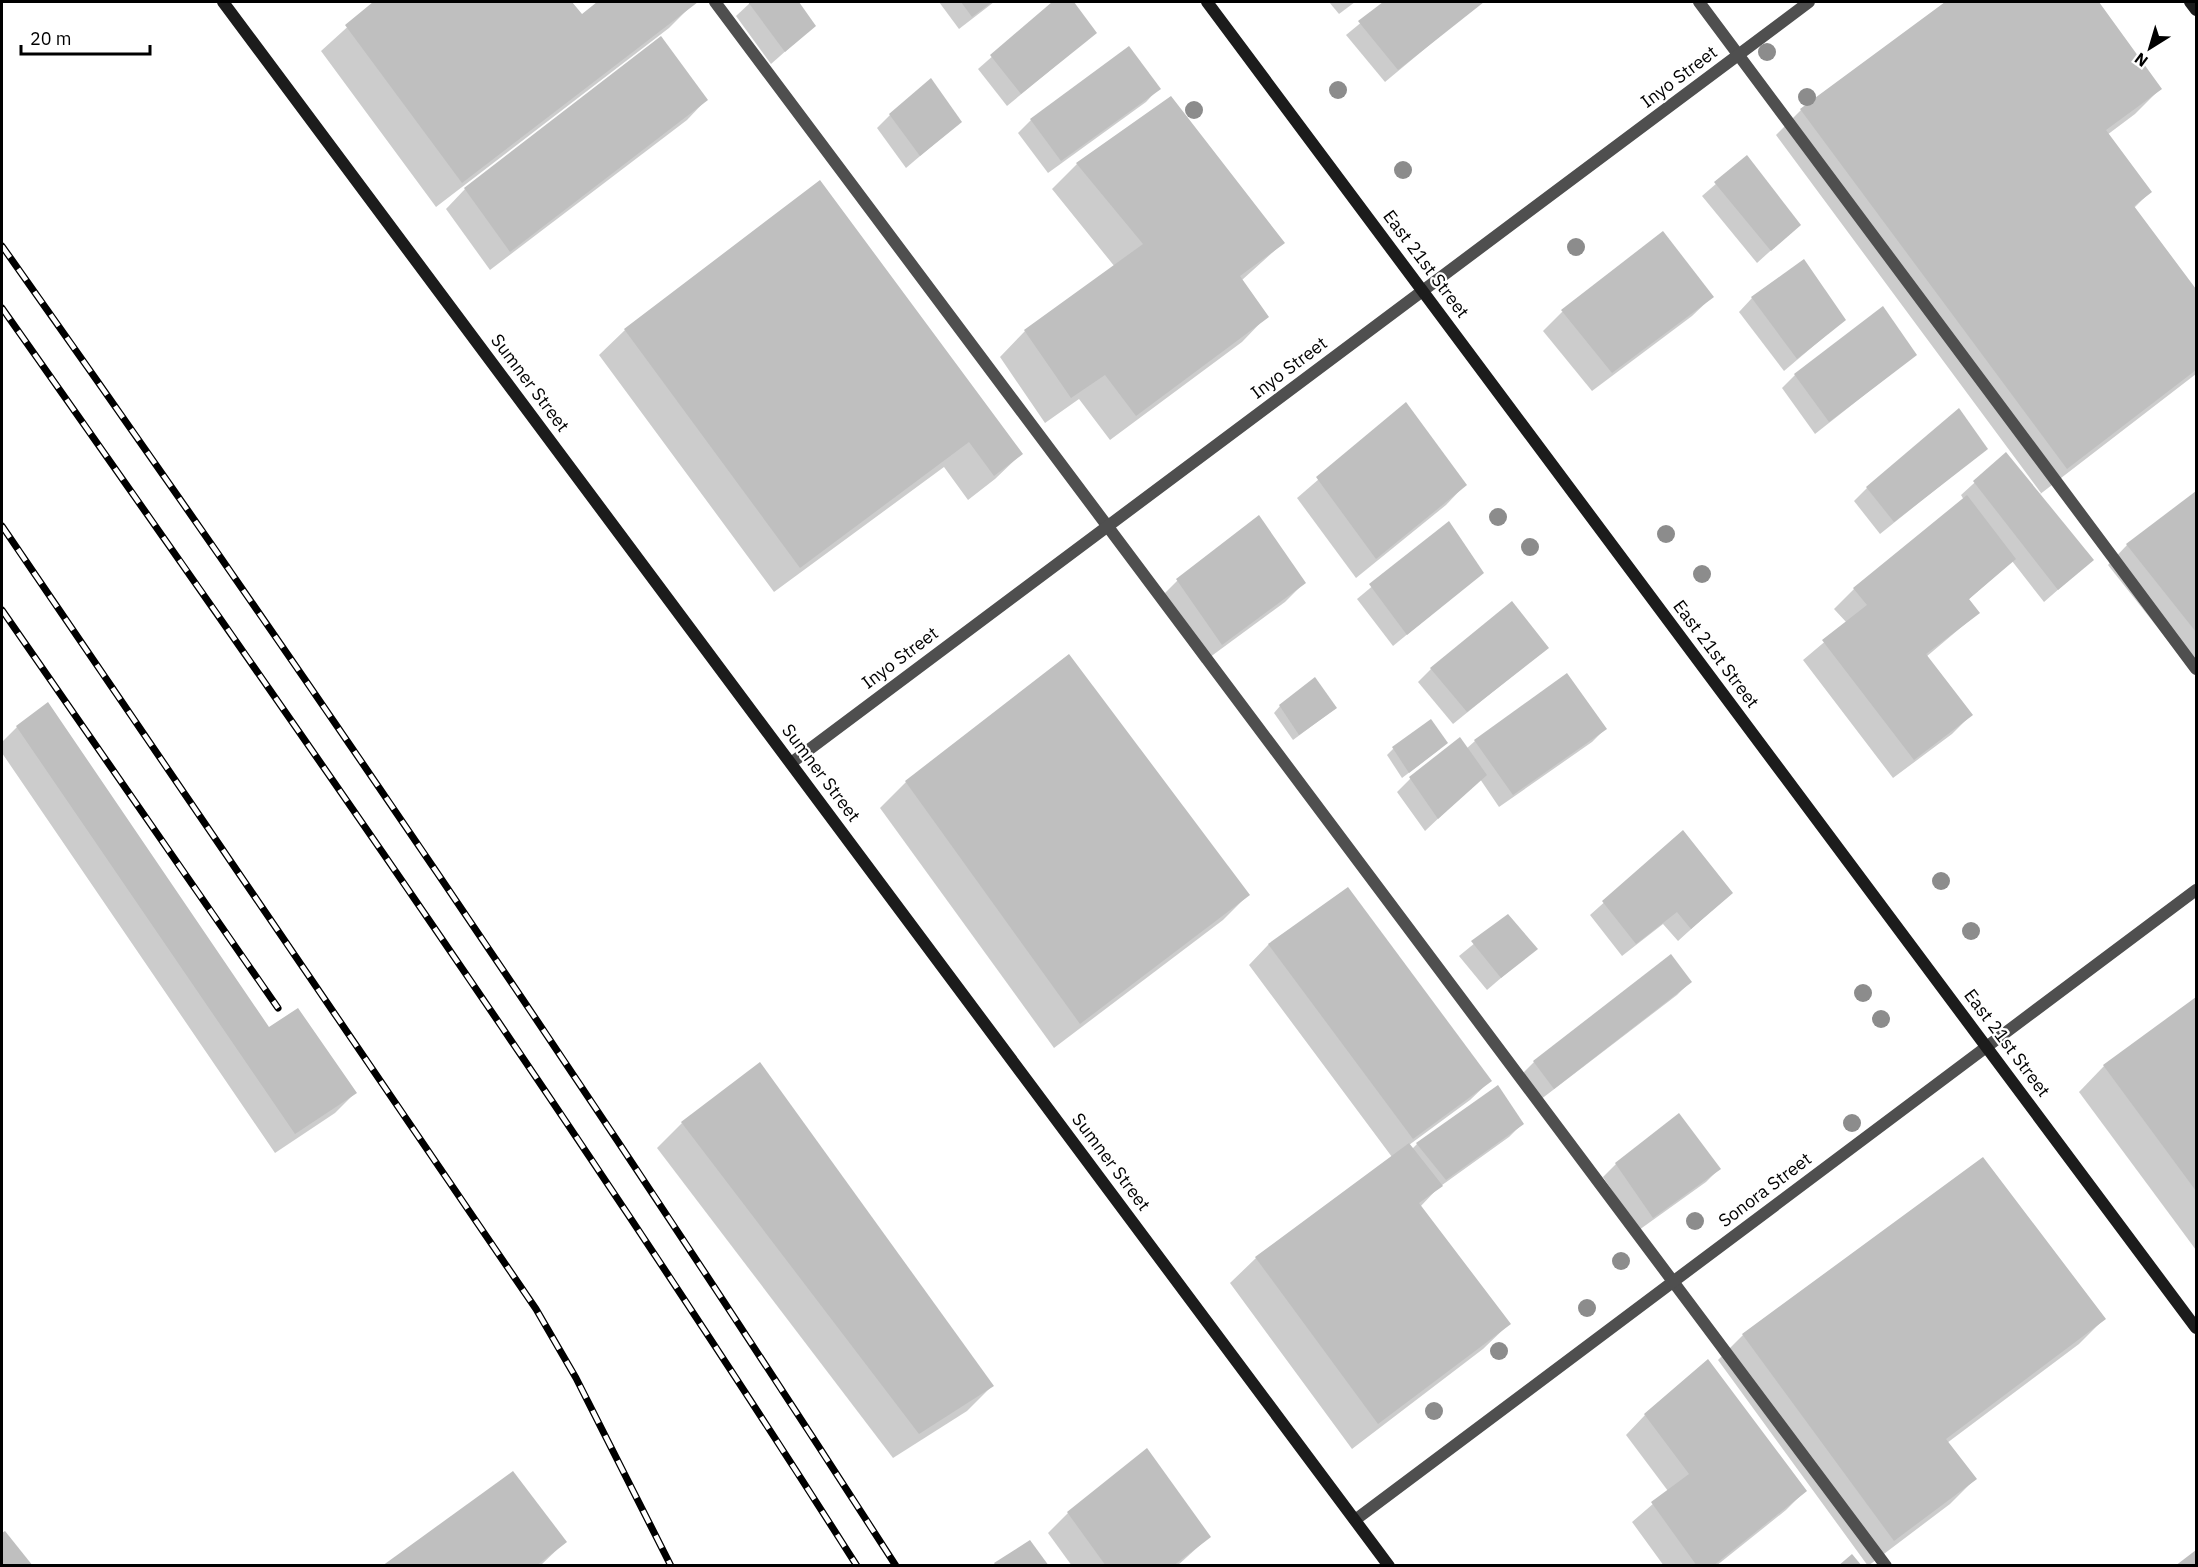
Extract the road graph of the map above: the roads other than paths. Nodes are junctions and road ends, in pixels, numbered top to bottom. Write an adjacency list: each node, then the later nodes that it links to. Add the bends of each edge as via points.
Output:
1 (716, 2): 10 (street)
2 (1208, 2): 9 (street, East 21st Street)
3 (1699, 2): 8 (street)
4 (1809, 2): 8 (street, Inyo Street)
5 (2190, 2): 7 (street)
6 (227, 3): 12 (street, Sumner Street)
7 (2196, 10)
8 (1739, 54): 9 (street, Inyo Street); 11 (street)
9 (1423, 290): 10 (street, Inyo Street); 14 (street, East 21st Street)
10 (1107, 527): 12 (street, Inyo Street); 15 (street)
11 (2196, 669)
12 (791, 763): 17 (street, Sumner Street)
13 (2196, 890): 14 (street, Sonora Street)
14 (1987, 1047): 15 (street, Sonora Street); 16 (street, East 21st Street)
15 (1675, 1280): 17 (street, Sonora Street); 19 (street)
16 (2196, 1328)
17 (1355, 1520): 18 (street, Sumner Street)
18 (1389, 1566)
19 (1886, 1566)

